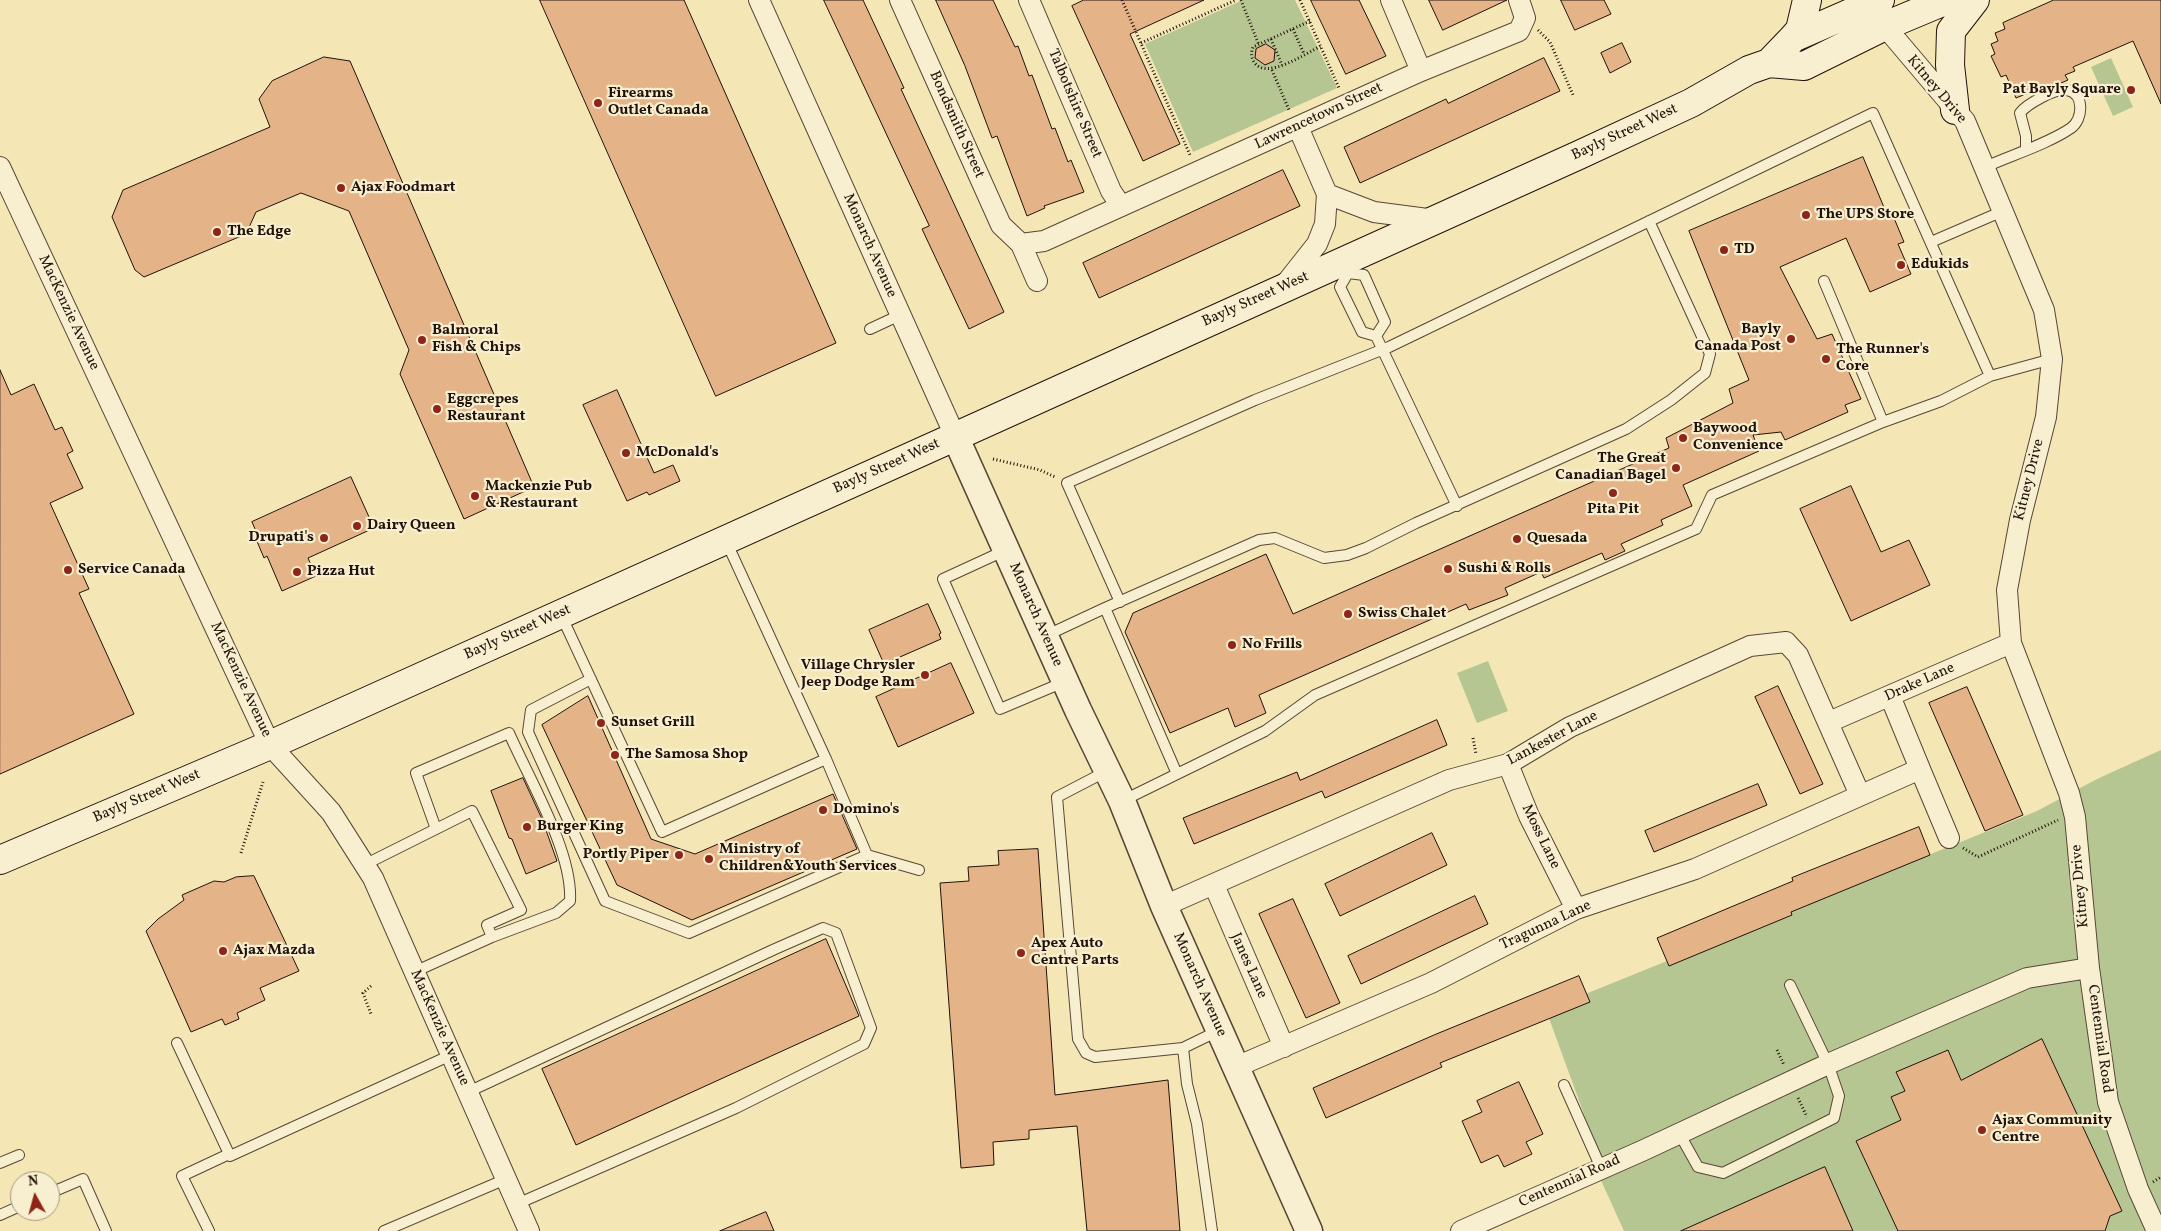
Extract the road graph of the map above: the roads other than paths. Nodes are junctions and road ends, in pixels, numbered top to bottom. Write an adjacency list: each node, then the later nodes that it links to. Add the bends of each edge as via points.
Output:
1 (759, 0): 29 (street, Monarch Avenue)
2 (900, 0): 24 (street, Bondsmith Street, via 1001,225)
3 (1029, 0): 19 (street, Talbotshire Street, via 1111,191)
4 (1391, 0): 12 (street)
5 (1807, 0): 10 (main road, via 1800,30)
6 (1947, 0): 8 (main road, Bayly Street West)
7 (1975, 0): 13 (main road, via 1952,31 1950,65)
8 (1874, 8): 10 (main road, Bayly Street West); 11 (main road, Bayly Street West, via 1804,66); 13 (street, Kitney Drive, via 1899,46)
9 (1521, 16): 12 (street, Lawrencetown Street)
10 (1793, 38): 11 (main road, Bayly Street West)
11 (1769, 63): 21 (main road, Bayly Street West)
12 (1421, 71): 14 (street, Lawrencetown Street)
13 (1956, 110): 17 (street, Kitney Drive, via 1965,121)
14 (1294, 115): 18 (street); 19 (street, Lawrencetown Street)
15 (2026, 149): 15 (lane, via 2072,127 2079,119 2079,101 2074,93 2059,91 2027,105 2020,113); 17 (lane)
16 (0, 166): 49 (street, MacKenzie Avenue)
17 (1983, 168): 20 (street, Kitney Drive)
18 (1328, 194): 21 (street, via 1374,212); 28 (street, via 1325,224 1317,244)
19 (1121, 206): 24 (street, via 1044,241)
20 (2003, 211): 23 (lane); 33 (street, Kitney Drive, via 2044,310)
21 (1435, 220): 25 (main road, Bayly Street West)
22 (1649, 221): 23 (lane, via 1873,113); 32 (lane); 37 (lane, via 1710,354 1705,373 1626,429)
23 (1931, 242): 34 (lane)
24 (1021, 244): 26 (street, Bondsmith Street)
25 (1345, 267): 28 (main road, Bayly Street West); 31 (lane, via 1340,286 1362,332); 31 (lane, via 1364,275 1385,322)
26 (1037, 281)
27 (1824, 281): 35 (lane)
28 (1282, 288): 36 (main road, Bayly Street West)
29 (900, 315): 30 (lane); 36 (street, Monarch Avenue)
30 (870, 329)
31 (1376, 336): 32 (lane)
32 (1383, 349): 37 (lane); 40 (lane, via 1255,400 1068,483)
33 (2052, 359): 34 (lane); 44 (street, Kitney Drive, via 2046,417 2020,520 2007,590)
34 (1990, 376): 35 (lane, via 1941,400)
35 (1883, 422): 54 (lane, via 1712,495 1696,529 1315,695 1265,732)
36 (955, 436): 38 (main road, Bayly Street West); 39 (street, Monarch Avenue)
37 (1457, 506): 40 (lane, via 1347,555 1324,558 1275,538 1259,540)
38 (725, 540): 42 (main road, Bayly Street West); 50 (lane)
39 (1006, 550): 43 (street, Monarch Avenue); 46 (lane, via 943,579 1000,709)
40 (1120, 602): 41 (lane)
41 (1105, 608): 43 (lane); 54 (lane)
42 (560, 614): 45 (lane); 49 (main road, Bayly Street West)
43 (1045, 636): 46 (street, Monarch Avenue)
44 (2011, 643): 47 (street, Drake Lane); 67 (street, Kitney Drive, via 2069,793)
45 (591, 679): 50 (lane, via 662,832); 59 (lane, via 531,710 528,732 604,901 689,933)
46 (1065, 681): 53 (street, Monarch Avenue)
47 (1890, 696): 48 (street, Drake Lane); 52 (street)
48 (1829, 722): 51 (street, Lankester Lane, via 1798,655 1786,642 1750,646 1570,727); 55 (street, Lankester Lane)
49 (270, 745): 60 (main road, Bayly Street West); 61 (street, MacKenzie Avenue, via 331,812)
50 (826, 759): 59 (lane)
51 (1508, 764): 63 (street, Lankester Lane, via 1449,780); 65 (street, Moss Lane, via 1529,816)
52 (1920, 769): 55 (street, Tragunna Lane); 58 (street)
53 (1108, 771): 56 (street, Monarch Avenue); 73 (lane, via 1057,797 1078,1039 1086,1053 1095,1057)
54 (1177, 774): 56 (lane)
55 (1860, 794): 65 (street, Tragunna Lane, via 1695,869)
56 (1122, 801): 64 (street, Monarch Avenue)
57 (436, 829): 61 (lane); 66 (lane, via 472,811 521,910 487,925); 66 (lane, via 416,773 509,733 558,841 569,881 570,902 556,913)
58 (1949, 838)
59 (866, 855): 62 (lane)
60 (0, 860)
61 (364, 865): 68 (street, MacKenzie Avenue, via 373,878)
62 (918, 870)
63 (1214, 885): 64 (street, Lankester Lane); 72 (street, Janes Lane)
64 (1164, 906): 70 (street, Monarch Avenue)
65 (1576, 909): 72 (street, Tragunna Lane, via 1431,983)
66 (492, 937): 68 (lane)
67 (2089, 968): 75 (street, Centennial Road, via 2027,978); 94 (street, Centennial Road, via 2108,1102 2138,1189)
68 (414, 972): 74 (street, MacKenzie Avenue)
69 (1790, 985): 75 (lane)
70 (1219, 1030): 73 (lane); 76 (street, Monarch Avenue)
71 (177, 1042): 80 (lane)
72 (1284, 1047): 76 (street, Tragunna Lane)
73 (1183, 1048): 91 (lane)
74 (451, 1055): 78 (street, MacKenzie Avenue); 80 (lane)
75 (1828, 1064): 79 (street, Centennial Road); 79 (lane, via 1838,1096 1834,1118 1724,1173 1698,1168)
76 (1236, 1067): 92 (street, Monarch Avenue)
77 (1564, 1085): 83 (lane)
78 (468, 1092): 84 (street, MacKenzie Avenue); 86 (lane, via 823,928 836,933 871,1028 864,1044 736,1108)
79 (1679, 1133): 83 (street, Centennial Road)
80 (229, 1154): 88 (lane, via 182,1176)
81 (19, 1155): 82 (lane)
82 (0, 1163)
83 (1601, 1168): 93 (street, Centennial Road)
84 (506, 1179): 86 (street, MacKenzie Avenue); 89 (lane)
85 (60, 1189): 87 (lane, via 83,1179)
86 (517, 1204): 90 (street, MacKenzie Avenue)
87 (106, 1231)
88 (210, 1231)
89 (384, 1231)
90 (529, 1231)
91 (1212, 1231)
92 (1309, 1231)
93 (1461, 1231)
94 (2157, 1231)

